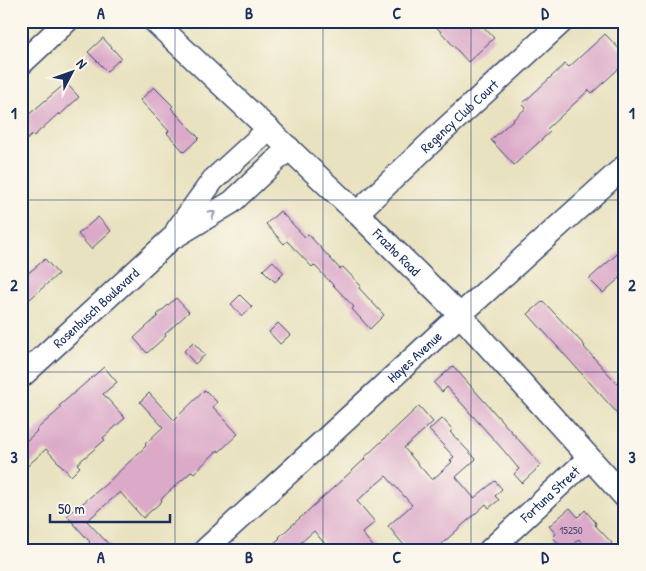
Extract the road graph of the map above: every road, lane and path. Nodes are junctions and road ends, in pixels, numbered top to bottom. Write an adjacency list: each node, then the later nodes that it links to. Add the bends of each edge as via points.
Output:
1 (67, 21): 4 (street)
2 (154, 21): 5 (street, Frazho Road)
3 (563, 21): 8 (street, Regency Club Court)
4 (21, 64)
5 (268, 129): 6 (street, Frazho Road); 9 (street, Rosenbusch Boulevard, via 213,180)
6 (289, 148): 8 (street, Frazho Road); 9 (street, Rosenbusch Boulevard, one-way to 6, via 232,202)
7 (625, 166): 10 (street, Hayes Avenue)
8 (357, 213): 10 (street, Frazho Road)
9 (171, 239): 11 (street, Rosenbusch Boulevard)
10 (460, 315): 12 (street, Frazho Road); 14 (street, Hayes Avenue)
11 (21, 377)
12 (589, 458): 13 (street, Frazho Road); 15 (street, Fortuna Street)
13 (625, 496)
14 (206, 550)
15 (490, 550)

